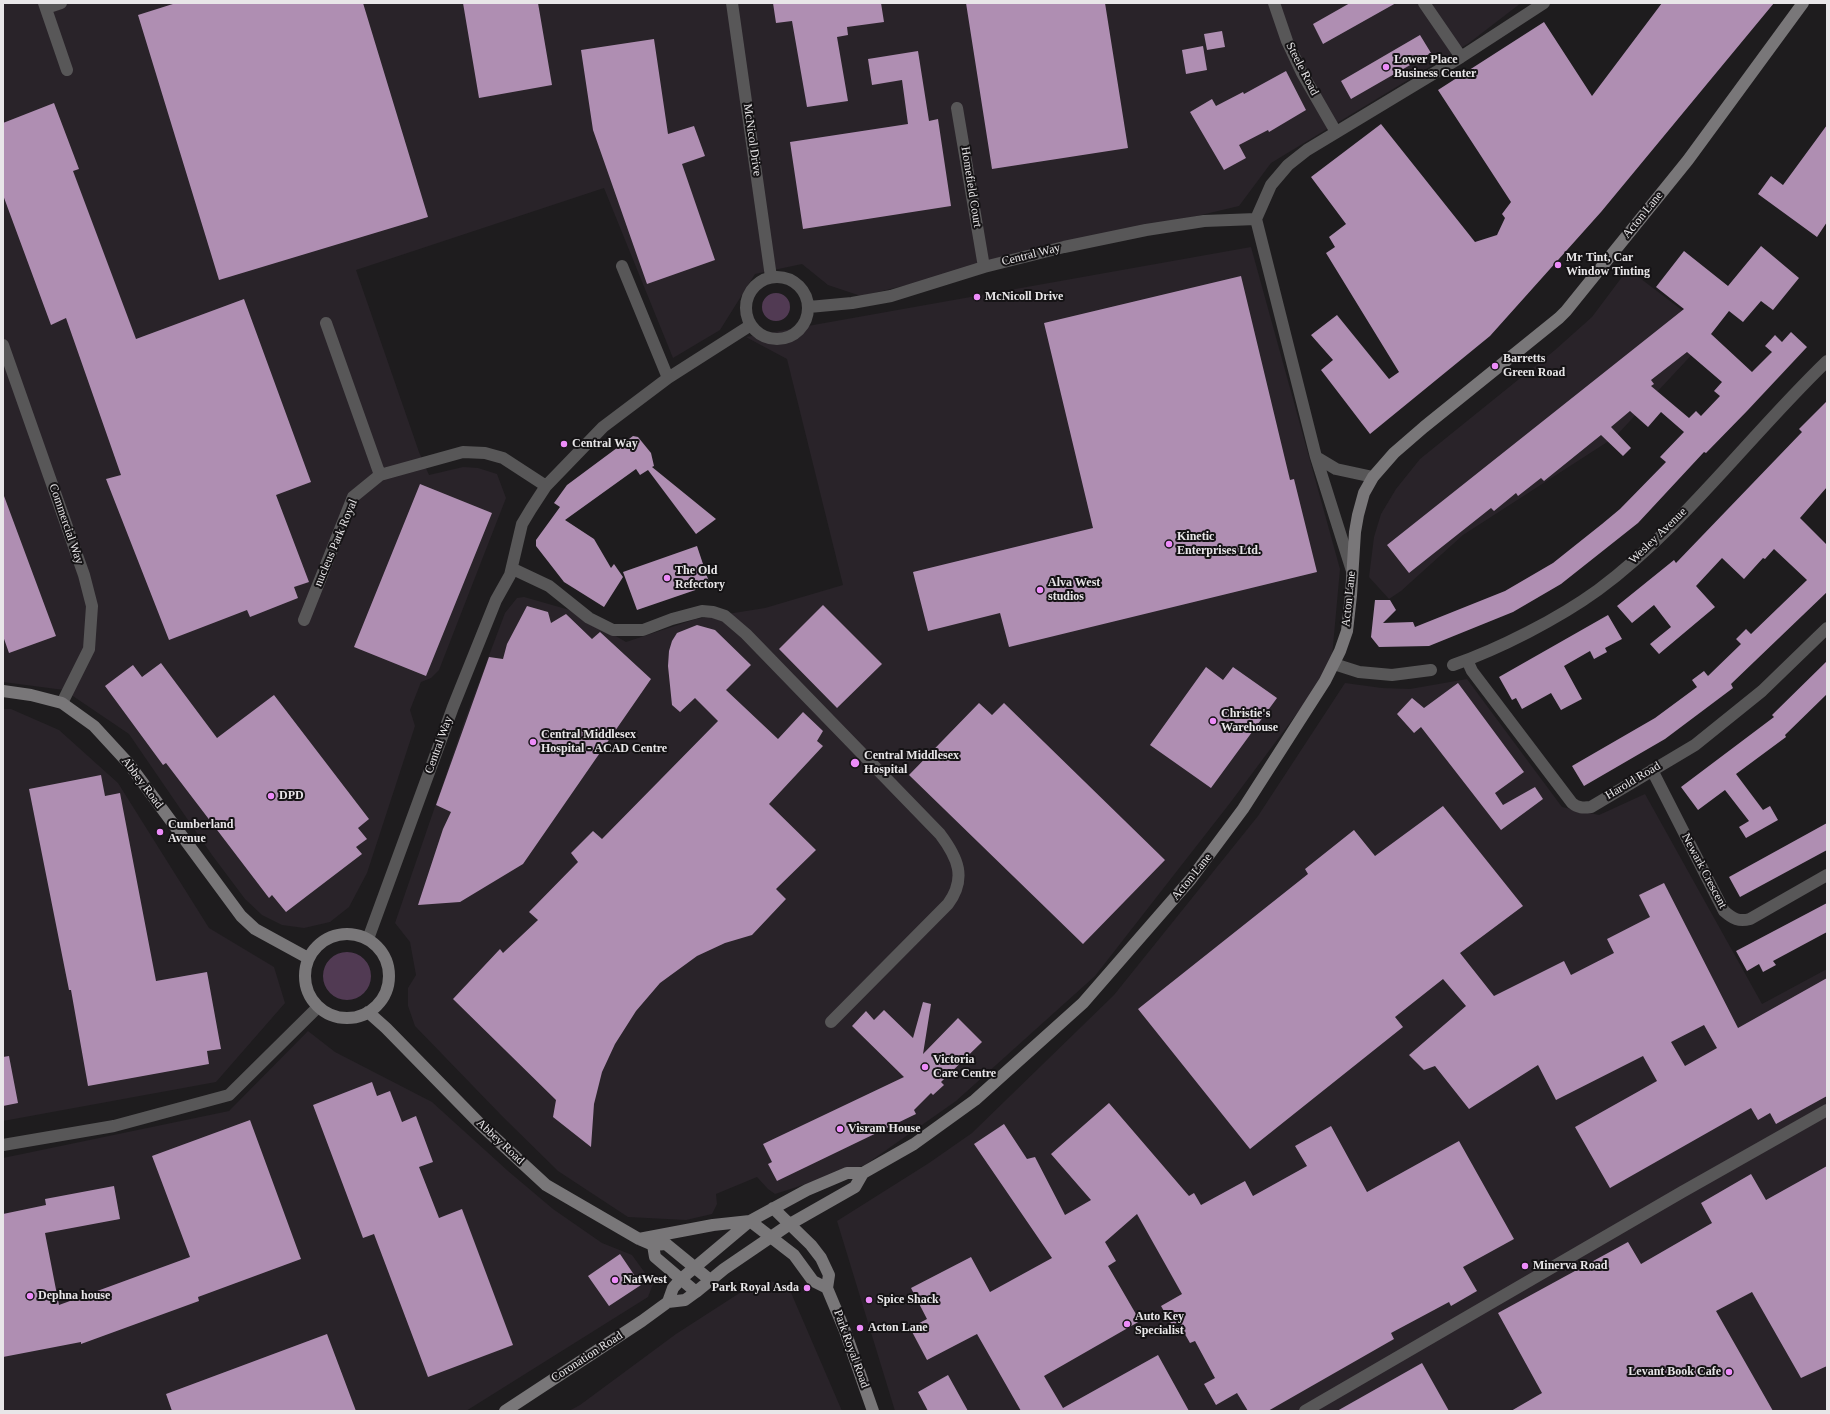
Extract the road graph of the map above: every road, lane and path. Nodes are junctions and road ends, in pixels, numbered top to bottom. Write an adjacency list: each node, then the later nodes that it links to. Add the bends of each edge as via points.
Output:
1 (61, 3): 7 (street)
2 (732, 3): 15 (street, McNicol Drive)
3 (1274, 3): 11 (street, Steele Road, via 1287,41 1302,73)
4 (1424, 3): 8 (street)
5 (1544, 3): 8 (street)
6 (1803, 3): 24 (main road, Acton Lane, via 1688,160 1559,318 1424,427 1394,453)
7 (45, 5): 9 (street)
8 (1461, 56): 11 (street)
9 (67, 70)
10 (958, 108): 14 (street, Homefield Court)
11 (1336, 132): 12 (street, via 1288,165 1271,184)
12 (1256, 219): 14 (street, Central Way, via 1204,221 1146,230); 22 (street)
13 (622, 266): 21 (street)
14 (984, 267): 16 (street, Central Way, via 891,296)
15 (771, 277): 16 (street, via 786,278 797,284 804,292); 18 (street, via 759,282 749,295 746,312)
16 (809, 307): 18 (street, via 805,322 790,336 780,339 766,336)
17 (326, 323): 23 (street)
18 (751, 325): 21 (street, Central Way)
19 (3, 345): 35 (street, Commercial Way, via 84,574 92,606 88,649)
20 (1827, 361): 30 (street, Wesley Avenue, via 1806,380 1705,490 1634,560 1597,590 1557,615)
21 (668, 378): 25 (street, Central Way, via 603,427)
22 (1316, 456): 24 (street, via 1336,469); 27 (street)
23 (380, 475): 25 (street, nucleus Park Royal, via 463,452 485,453 503,458); 28 (street, nucleus Park Royal, via 353,498)
24 (1373, 476): 27 (main road, Acton Lane, via 1364,493 1358,515)
25 (546, 486): 26 (street, Central Way, via 522,524)
26 (513, 569): 38 (street, Central Way, via 496,600 453,708); 42 (street, via 549,586 589,618 613,630 643,630 702,611 725,616 746,634 953,850 959,875 955,894 948,904)
27 (1352, 571): 31 (main road, Acton Lane, via 1347,631)
28 (304, 620)
29 (1827, 628): 36 (street, Harold Road, via 1788,667 1729,719 1695,745)
30 (1467, 660): 32 (street, Wesley Avenue); 36 (street, Harold Road, via 1472,671 1576,806 1591,807)
31 (1334, 664): 33 (street, via 1359,672 1392,674); 45 (main road, Acton Lane, via 1243,809 1191,879 1083,1003 975,1100 914,1144)
32 (1453, 665)
33 (1431, 670)
34 (3, 691): 35 (main road, Abbey Road, via 31,694)
35 (62, 703): 39 (main road, Abbey Road, via 94,726 129,764 240,916 256,929)
36 (1652, 770): 37 (street, Newark Crescent, via 1724,912 1731,918 1750,919)
37 (1827, 875)
38 (368, 939): 39 (main road, via 350,934 334,935 317,946); 41 (main road, via 381,951 390,973 385,996)
39 (308, 958): 40 (main road, via 305,984)
40 (318, 1007): 41 (main road, via 336,1017 351,1018); 44 (street, via 229,1095 114,1126)
41 (368, 1012): 50 (main road, Abbey Road, via 481,1125 546,1185)
42 (831, 1022)
43 (1827, 1110): 60 (street)
44 (3, 1145)
45 (863, 1173): 46 (main road, Acton Lane, via 846,1173); 48 (main road, Acton Lane, via 854,1187)
46 (773, 1208): 47 (main road, Acton Lane); 48 (main road, Park Royal Road)
47 (750, 1221): 49 (main road); 50 (main road); 52 (main road, Coronation Road)
48 (790, 1224): 49 (main road, Acton Lane); 55 (main road, Park Royal Road, via 821,1258 829,1275)
49 (771, 1236): 54 (main road, Coronation Road); 55 (main road, via 794,1255 813,1281)
50 (639, 1239): 51 (main road, Abbey Road)
51 (653, 1245): 52 (main road, Abbey Road, via 666,1244); 53 (main road, via 655,1257)
52 (696, 1267): 53 (main road, Coronation Road); 54 (main road, Abbey Road)
53 (681, 1279): 56 (main road); 57 (main road, Coronation Road, via 673,1288)
54 (710, 1280): 56 (main road, Coronation Road)
55 (827, 1288): 59 (main road, Park Royal Road)
56 (696, 1292): 57 (main road, Coronation Road, via 684,1300)
57 (668, 1302): 58 (main road, Coronation Road)
58 (504, 1411)
59 (873, 1411)
60 (1305, 1411)

